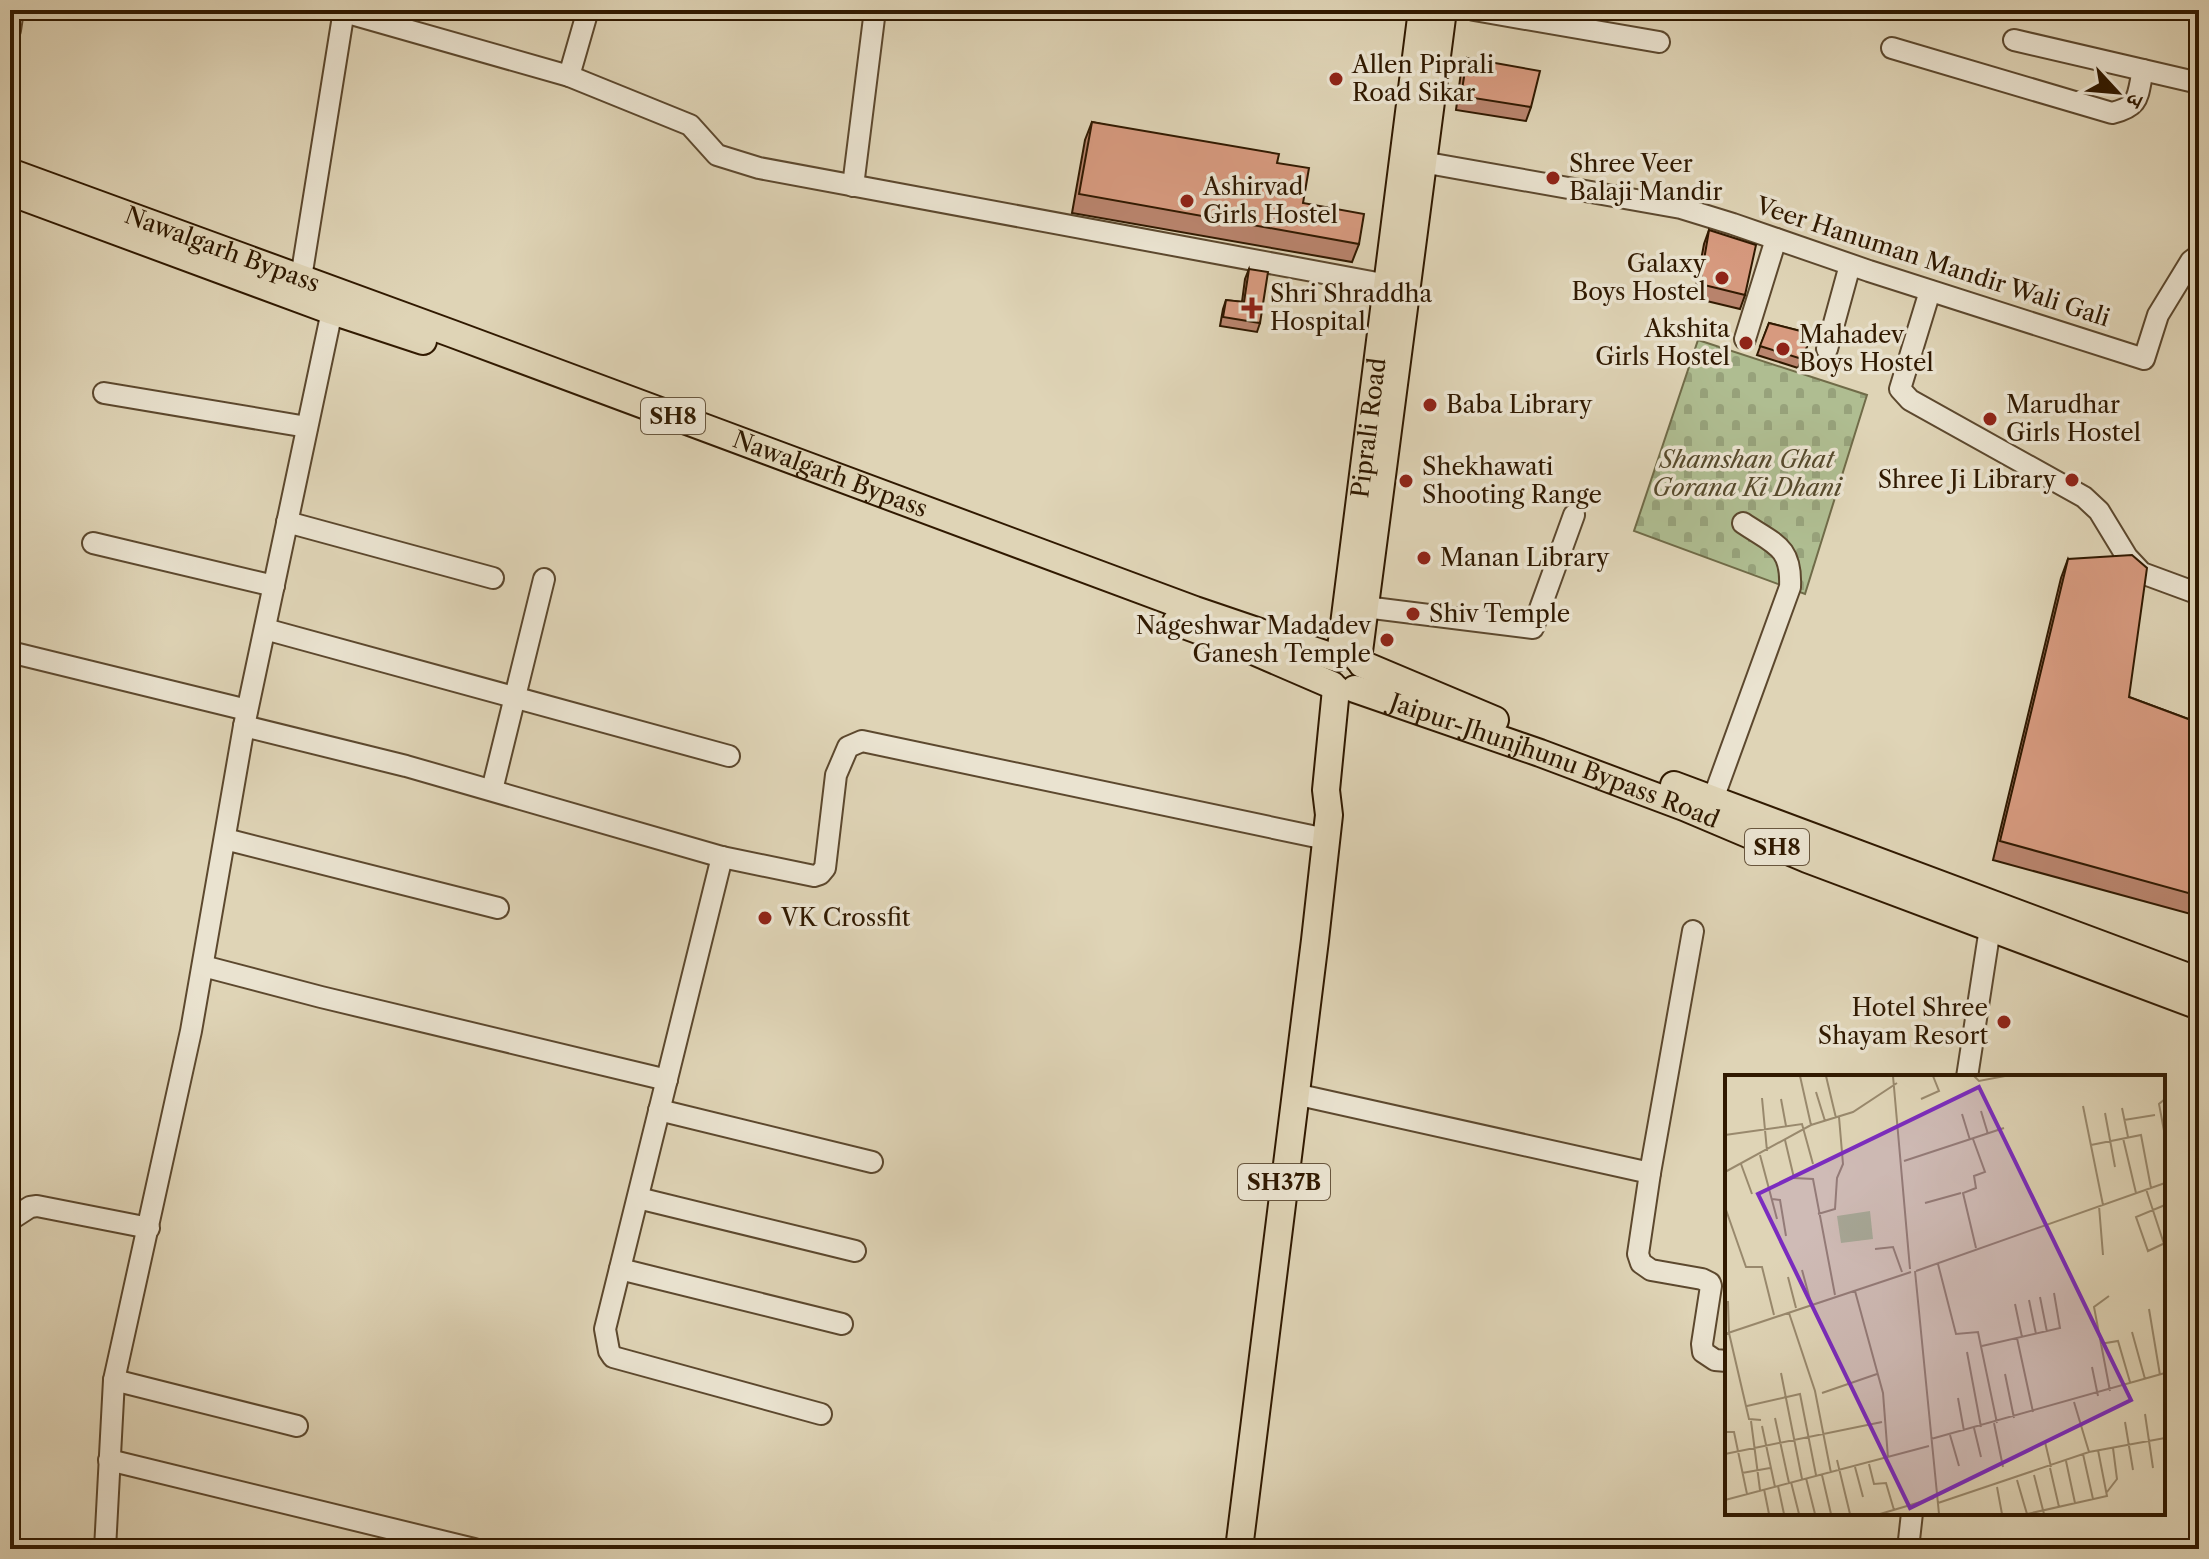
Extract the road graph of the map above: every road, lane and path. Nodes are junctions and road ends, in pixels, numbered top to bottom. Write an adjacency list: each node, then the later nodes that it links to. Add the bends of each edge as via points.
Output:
1 (13, 10): 8 (street)
2 (588, 10): 13 (street)
3 (875, 10): 17 (street)
4 (1422, 10): 23 (main road, Piprali Road / SH37B)
5 (1443, 10): 15 (main road)
6 (1474, 10): 10 (street)
7 (344, 11): 13 (street); 22 (street)
8 (10, 30)
9 (2014, 40): 12 (street)
10 (1659, 42)
11 (1892, 48): 12 (street, via 2112,113 2129,109 2136,100)
12 (2143, 70): 14 (street)
13 (569, 76): 17 (street, via 690,125 717,155)
14 (2199, 83)
15 (1422, 162): 19 (street, Veer Hanuman Mandir Wali Gali, via 1681,208); 38 (main road)
16 (10, 172): 22 (main road, Nawalgarh Bypass / SH8)
17 (853, 186): 23 (street)
18 (10, 192): 25 (main road, Nawalgarh Bypass / SH8)
19 (1776, 239): 21 (street, Veer Hanuman Mandir Wali Gali); 26 (street)
20 (2199, 255): 24 (street, Veer Hanuman Mandir Wali Gali, via 2158,315 2144,359)
21 (1850, 265): 24 (street, Veer Hanuman Mandir Wali Gali); 27 (street)
22 (301, 278): 39 (main road, Nawalgarh Bypass / SH8)
23 (1388, 285): 42 (main road, Piprali Road / SH37B)
24 (1930, 291): 37 (street, via 1900,389 1910,400 2084,497 2142,573)
25 (332, 311): 29 (street); 39 (main road, Nawalgarh Bypass / SH8)
26 (1745, 339)
27 (1827, 349)
28 (104, 393): 29 (street)
29 (307, 427): 31 (street)
30 (1574, 515): 38 (street, via 1533,628)
31 (287, 522): 34 (street); 36 (street)
32 (1743, 523): 48 (street, via 1784,550 1790,587)
33 (93, 543): 36 (street)
34 (493, 578)
35 (544, 579): 43 (street)
36 (274, 586): 40 (street)
37 (2199, 594)
38 (1365, 607): 42 (main road)
39 (1191, 618): 42 (main road, Nawalgarh Bypass / SH8)
40 (265, 629): 43 (street); 44 (street)
41 (10, 652): 44 (street)
42 (1346, 674): 45 (main road, SH8, via 1482,715); 49 (main road, SH37B, via 1326,790)
43 (515, 698): 46 (street); 47 (street)
44 (246, 718): 47 (street); 50 (street)
45 (1542, 746): 48 (main road, SH8); 53 (main road, Jaipur-Jhunjhunu Bypass Road / SH8, via 1807,859)
46 (729, 756)
47 (492, 790): 51 (street)
48 (1713, 799): 56 (main road, SH8)
49 (1327, 827): 51 (street, via 862,741 848,747 836,775 820,874); 60 (main road, SH37B)
50 (225, 839): 52 (street); 55 (street)
51 (722, 857): 59 (street)
52 (498, 908)
53 (1990, 928): 57 (main road, Jaipur-Jhunjhunu Bypass Road / SH8); 58 (street)
54 (1693, 931): 63 (street)
55 (203, 966): 59 (street); 66 (street)
56 (2199, 981)
57 (2199, 1006)
58 (1967, 1075)
59 (667, 1080): 61 (street)
60 (1295, 1094): 63 (street); 79 (main road, SH37B)
61 (659, 1110): 62 (street); 64 (street)
62 (872, 1162)
63 (1650, 1173): 70 (street, via 1641,1263 1710,1283 1703,1352)
64 (638, 1198): 67 (street); 68 (street)
65 (10, 1220): 66 (street, via 37,1206)
66 (149, 1228): 71 (street)
67 (855, 1251)
68 (620, 1269): 69 (street); 72 (street, via 605,1329 613,1357)
69 (842, 1324)
70 (1725, 1361)
71 (114, 1380): 73 (street); 74 (street)
72 (821, 1414)
73 (297, 1426)
74 (109, 1460): 76 (street); 77 (street)
75 (1912, 1515): 80 (street)
76 (406, 1541): 78 (street)
77 (105, 1549)
78 (474, 1549)
79 (1239, 1549)
80 (1908, 1549)

